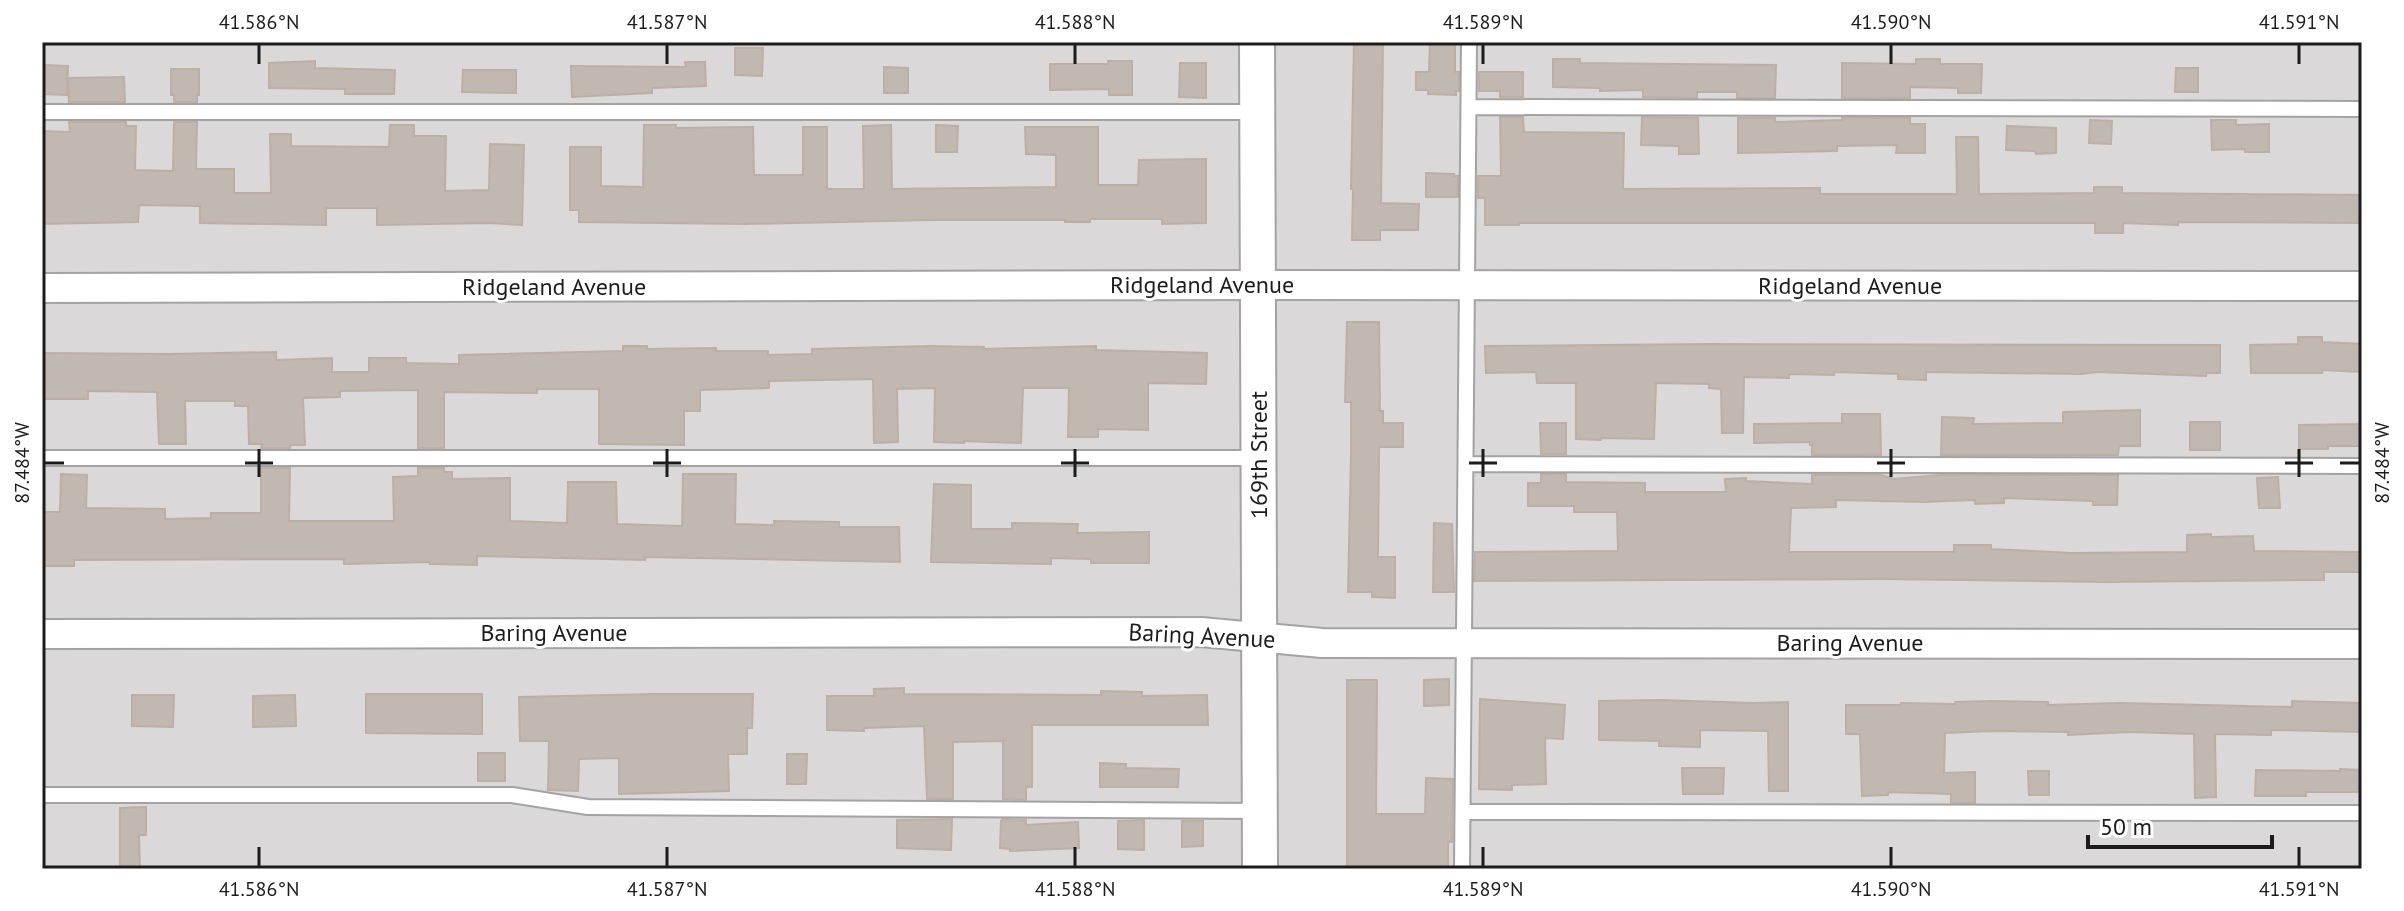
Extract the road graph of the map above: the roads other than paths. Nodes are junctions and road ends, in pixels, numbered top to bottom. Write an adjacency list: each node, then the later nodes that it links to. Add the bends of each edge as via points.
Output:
1 (1257, 42): 6 (street, 169th Street)
2 (1469, 42): 3 (lane)
3 (1469, 107): 4 (lane); 8 (lane)
4 (2362, 109)
5 (42, 112): 6 (lane)
6 (1257, 112): 7 (street, 169th Street)
7 (1258, 285): 8 (street, Ridgeland Avenue); 10 (street, Ridgeland Avenue); 12 (street, 169th Street)
8 (1467, 285): 9 (street, Ridgeland Avenue); 13 (lane)
9 (2362, 286)
10 (42, 288)
11 (42, 458): 12 (lane)
12 (1259, 458): 16 (street, 169th Street)
13 (1466, 464): 14 (lane); 17 (lane)
14 (2362, 466)
15 (42, 634): 16 (street, Baring Avenue, via 1201,632)
16 (1259, 637): 17 (street, Baring Avenue, via 1322,643); 20 (street, 169th Street)
17 (1464, 643): 18 (street, Baring Avenue); 21 (lane)
18 (2362, 644)
19 (42, 795): 20 (lane, via 512,795 588,807)
20 (1260, 811): 23 (street, 169th Street)
21 (1463, 812): 22 (lane); 24 (lane)
22 (2362, 813)
23 (1260, 869)
24 (1462, 869)

